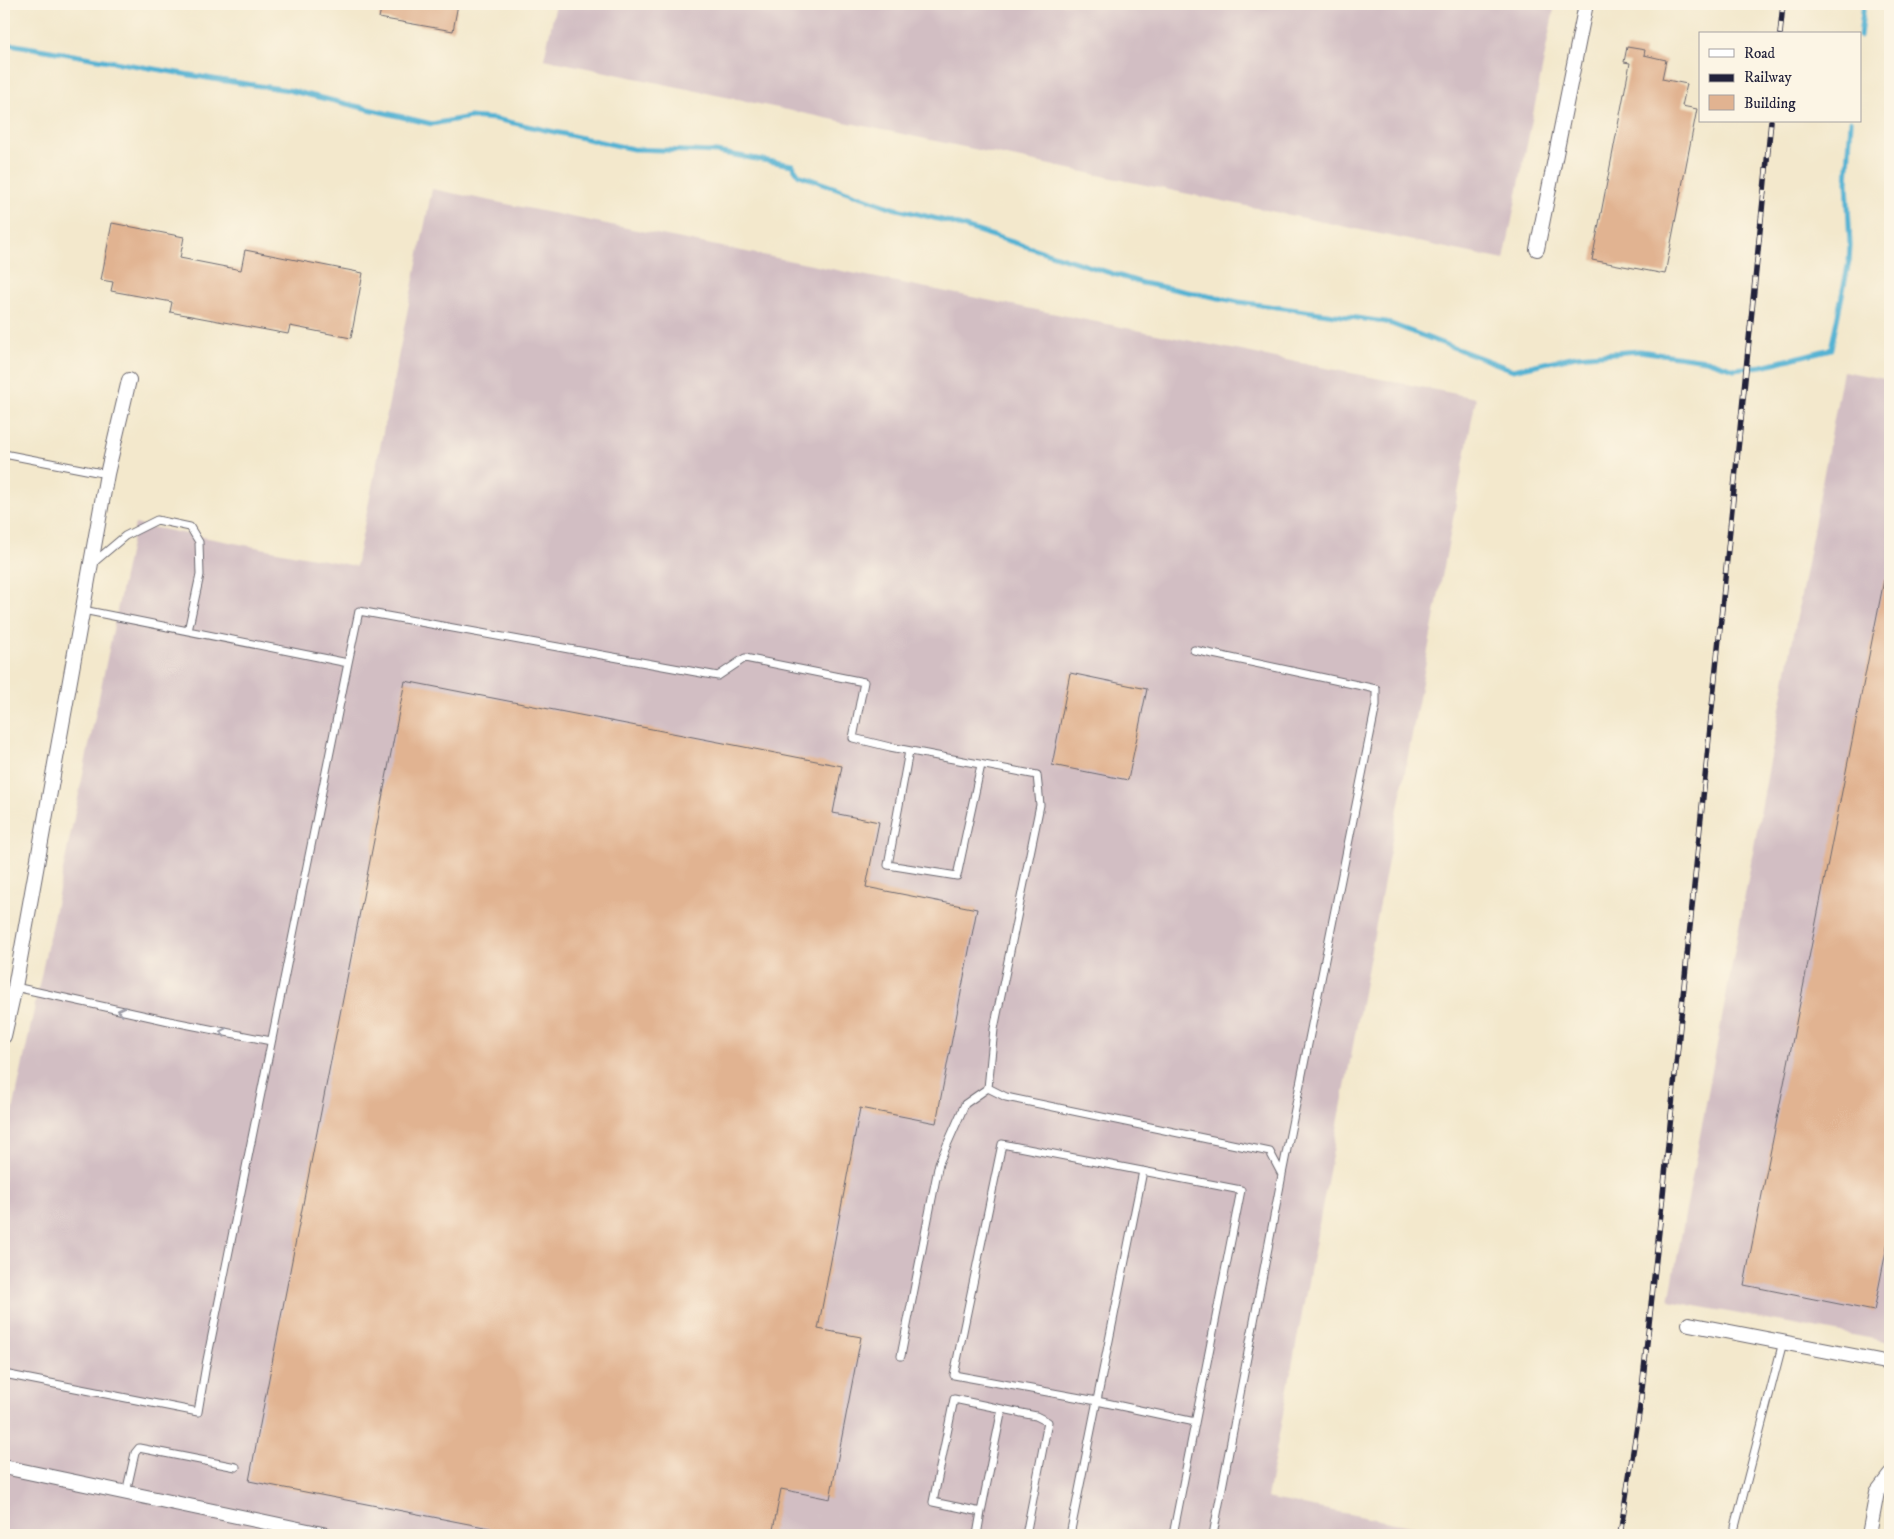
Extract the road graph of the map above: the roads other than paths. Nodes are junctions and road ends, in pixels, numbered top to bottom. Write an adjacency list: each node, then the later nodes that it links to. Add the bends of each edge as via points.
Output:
1 (1586, 4): 2 (street)
2 (1537, 249)
3 (129, 380): 5 (street)
4 (4, 454): 5 (lane)
5 (107, 474): 6 (street)
6 (91, 565): 7 (street); 8 (lane, via 125,536 157,520 190,527 199,542 200,575)
7 (82, 610): 8 (lane); 13 (street)
8 (188, 631): 10 (lane)
9 (1194, 650): 18 (lane, via 1376,689 1376,705)
10 (348, 664): 11 (lane, via 359,611 718,676 745,658 864,682 853,738); 15 (lane)
11 (909, 751): 12 (lane); 12 (lane, via 888,865 957,876)
12 (981, 765): 16 (lane, via 1037,776 1040,805 994,1029)
13 (9, 986): 14 (street); 15 (lane, one-way to 13)
14 (4, 1036)
15 (271, 1041): 23 (lane, via 198,1412)
16 (988, 1088): 18 (lane, via 1006,1097 1270,1152); 21 (lane, via 965,1104 939,1163)
17 (1143, 1171): 24 (lane); 24 (lane, via 1002,1144 954,1375); 26 (lane, via 1241,1190)
18 (1282, 1175): 38 (lane)
19 (1689, 1324): 20 (street)
20 (1783, 1342): 22 (street); 32 (lane)
21 (902, 1356)
22 (1890, 1363)
23 (4, 1374)
24 (1097, 1401): 26 (lane); 36 (lane)
25 (1002, 1409): 31 (lane); 31 (lane, via 954,1399 933,1502); 35 (lane, via 1036,1416 1048,1422)
26 (1196, 1422): 37 (lane)
27 (4, 1467): 30 (street)
28 (236, 1467): 30 (lane, via 139,1448)
29 (1890, 1474): 39 (street, via 1877,1492)
30 (126, 1493): 33 (street)
31 (982, 1512): 34 (lane)
32 (1735, 1527)
33 (326, 1535)
34 (977, 1535)
35 (1026, 1535)
36 (1070, 1535)
37 (1173, 1535)
38 (1213, 1535)
39 (1869, 1535)

